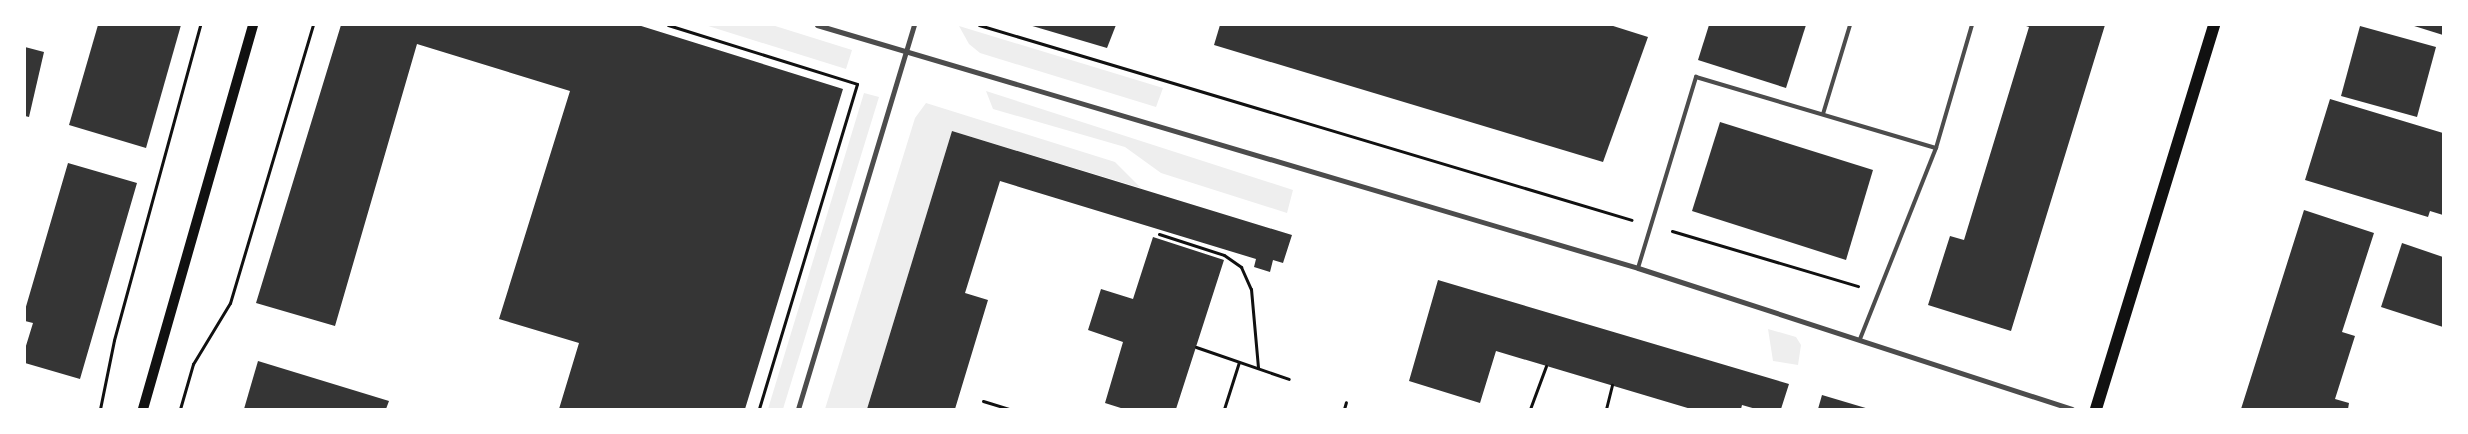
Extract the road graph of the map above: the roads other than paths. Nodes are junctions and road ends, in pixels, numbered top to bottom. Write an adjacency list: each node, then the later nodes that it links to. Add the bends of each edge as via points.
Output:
1 (253, 25): 12 (main road)
2 (817, 25): 7 (street)
3 (914, 25): 7 (street)
4 (1850, 25): 8 (lane)
5 (1972, 25): 9 (lane)
6 (2214, 25): 15 (main road)
7 (905, 52): 10 (street); 13 (street)
8 (1823, 114): 9 (lane); 10 (lane, via 1696,77)
9 (1936, 148): 11 (lane)
10 (1638, 268): 11 (street)
11 (1860, 339): 14 (street)
12 (143, 409)
13 (798, 409)
14 (2072, 409)
15 (2096, 409)

